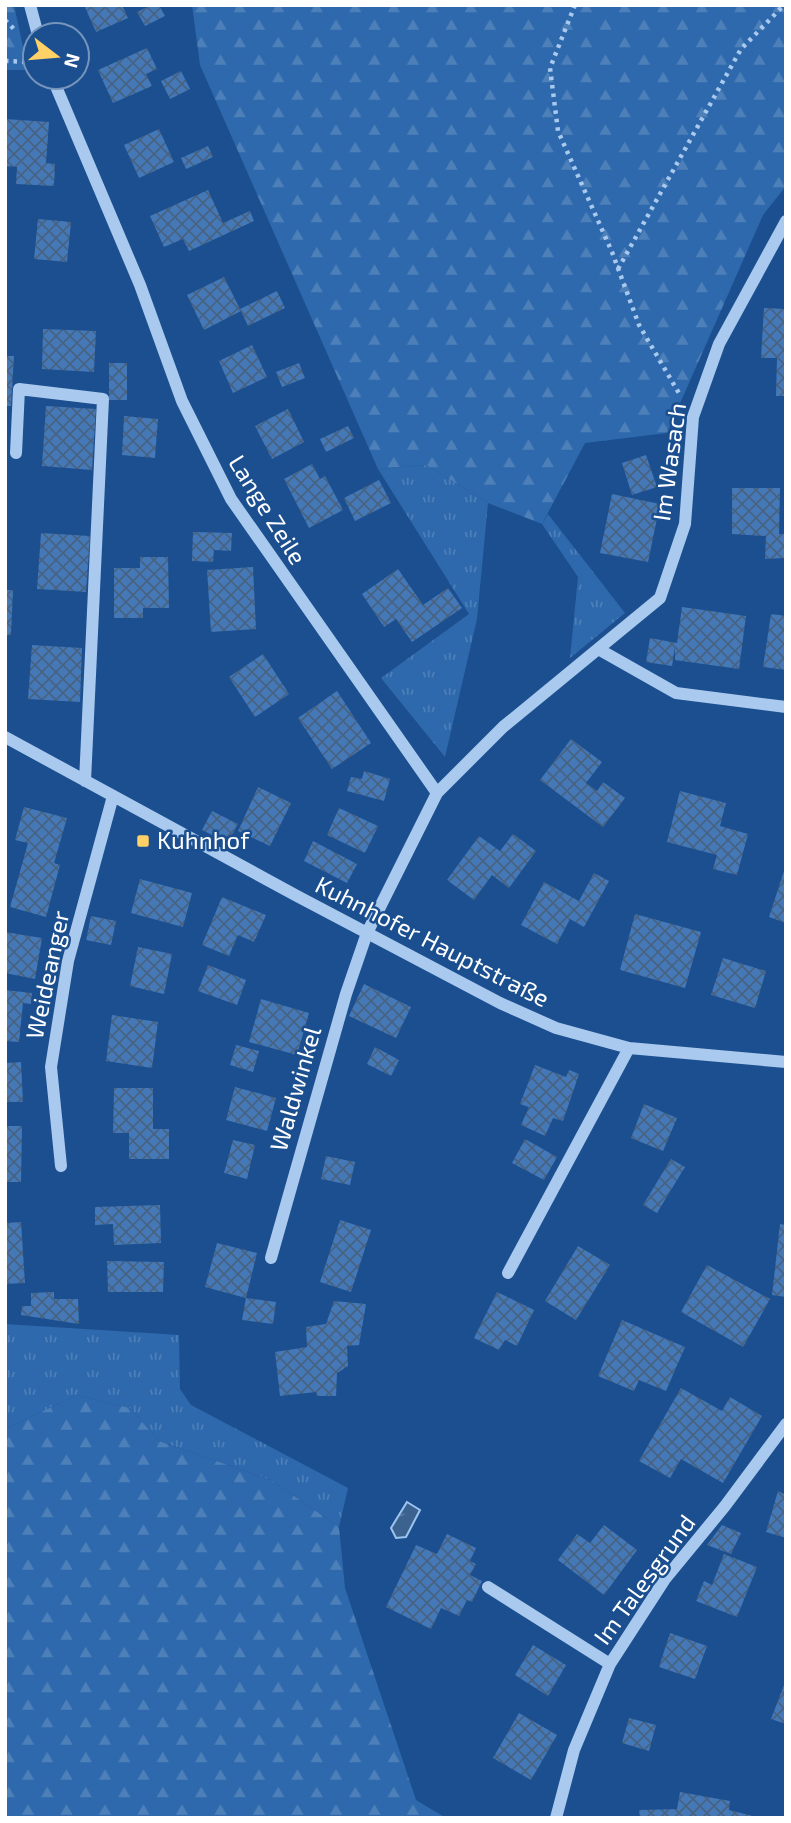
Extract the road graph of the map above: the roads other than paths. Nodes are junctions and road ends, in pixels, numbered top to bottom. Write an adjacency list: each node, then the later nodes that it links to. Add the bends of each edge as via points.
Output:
1 (58, 91): 8 (street, Lange Zeile, via 140,285 182,401 231,499)
2 (786, 221): 4 (street, Im Wasach, via 719,344 693,417 685,524 660,598)
3 (16, 453): 7 (street, via 19,389 103,399)
4 (600, 650): 5 (street, via 676,693); 8 (street, Im Wasach, via 503,727)
5 (786, 707)
6 (5, 737): 7 (street, Kuhnhofer Hauptstraße)
7 (85, 781): 9 (street, Kuhnhofer Hauptstraße)
8 (437, 793): 10 (street)
9 (113, 796): 10 (street, Kuhnhofer Hauptstraße); 13 (street, Weideanger, via 68,961 51,1067)
10 (367, 933): 11 (street, Kuhnhofer Hauptstraße, via 556,1028); 14 (street, Waldwinkel)
11 (629, 1048): 12 (street, Kuhnhofer Hauptstraße); 15 (street)
12 (786, 1062)
13 (61, 1166)
14 (271, 1258)
15 (508, 1273)
16 (786, 1424): 18 (street, Im Talesgrund, via 665,1579)
17 (488, 1587): 18 (street)
18 (610, 1664): 19 (street, Im Talesgrund, via 574,1750)
19 (556, 1818)

